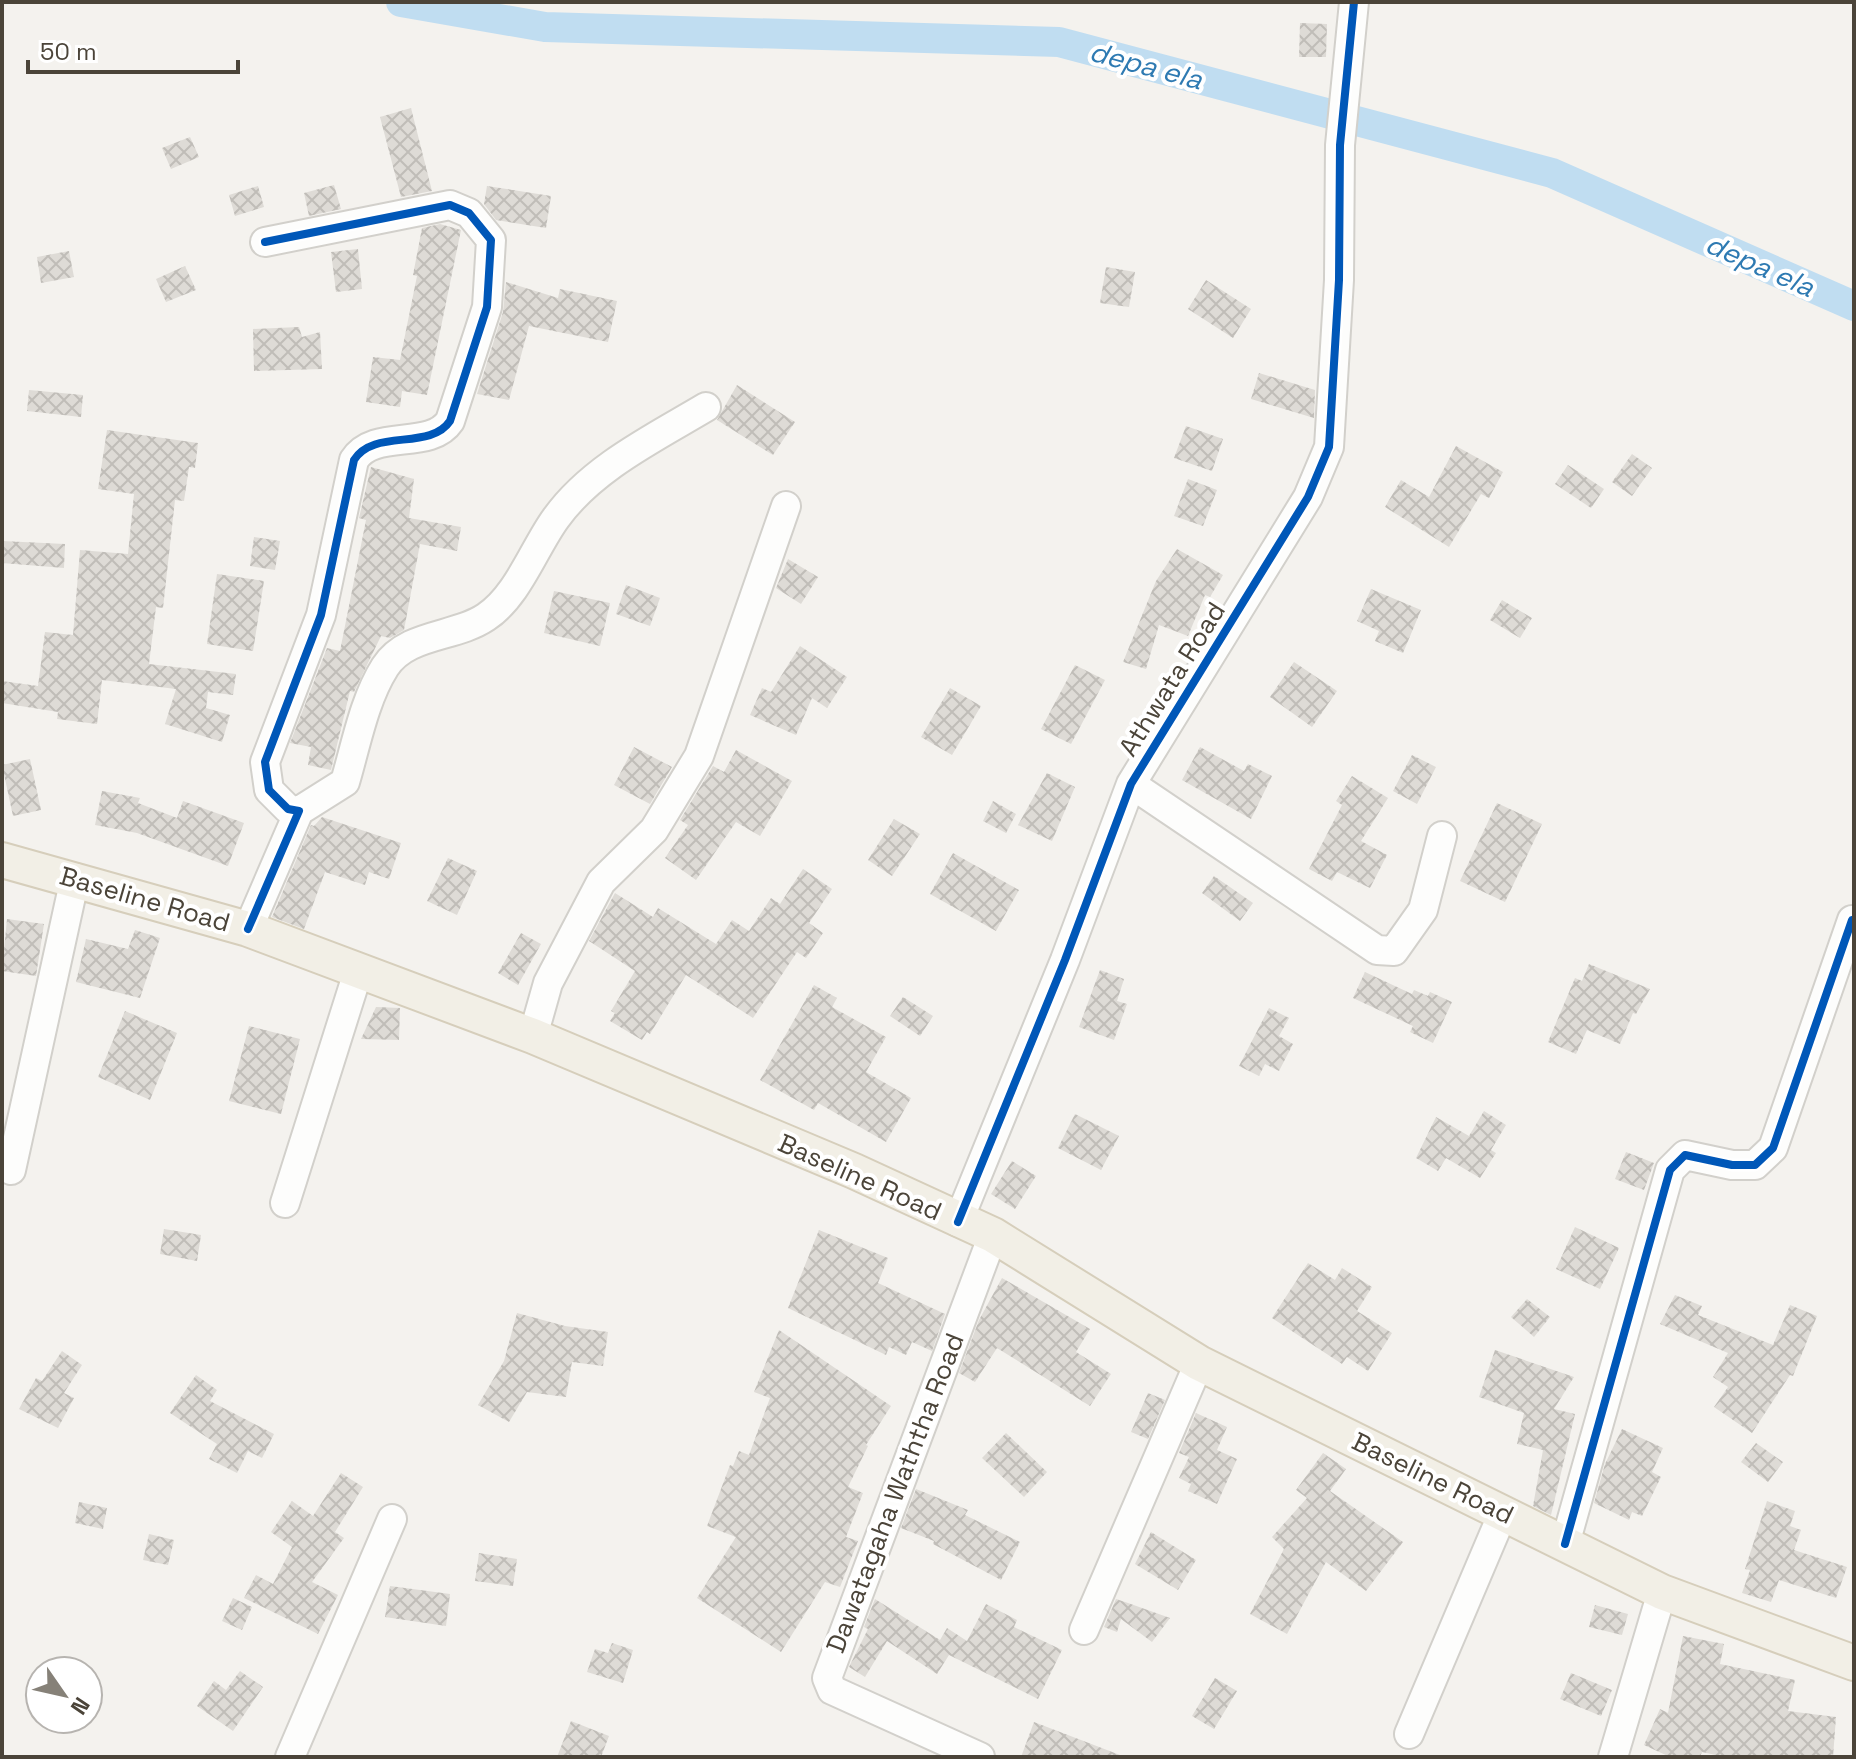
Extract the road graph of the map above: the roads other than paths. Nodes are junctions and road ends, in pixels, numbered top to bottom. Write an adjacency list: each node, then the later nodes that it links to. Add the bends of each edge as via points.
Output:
1 (1354, 2): 5 (street, Athwata Road, via 1340,145 1329,447 1308,497)
2 (265, 242): 6 (street, via 450,205 469,213 491,240 487,307 450,421 439,432 369,446 354,460 321,615 265,762 269,790 288,809)
3 (706, 407): 6 (street, via 597,476 557,516 488,616 403,649 385,666 345,782)
4 (786, 506): 13 (street, via 699,756 654,830 601,882 548,983)
5 (1131, 784): 7 (street, via 1377,950 1394,951 1423,910); 16 (street, Athwata Road)
6 (299, 811): 11 (street)
7 (1442, 836)
8 (2, 860): 9 (main road, Baseline Road)
9 (75, 878): 11 (main road, Baseline Road); 14 (street)
10 (1852, 920): 21 (street, via 1773,1148 1755,1165 1685,1155 1670,1170)
11 (248, 929): 12 (main road, Baseline Road)
12 (358, 972): 13 (main road, Baseline Road); 15 (street)
13 (533, 1036): 16 (main road, Baseline Road, via 854,1171)
14 (11, 1170)
15 (285, 1203)
16 (958, 1222): 17 (main road, Baseline Road)
17 (993, 1235): 18 (main road, Baseline Road); 27 (street, Dawatagaha Waththa Road, via 827,1678 832,1690)
18 (1199, 1363): 19 (main road, Baseline Road); 23 (street)
19 (1503, 1513): 21 (main road, Baseline Road); 25 (street)
20 (392, 1519): 26 (street)
21 (1565, 1544): 22 (main road, Baseline Road)
22 (1662, 1592): 24 (main road, Baseline Road); 28 (street)
23 (1084, 1630)
24 (1854, 1663)
25 (1409, 1734)
26 (290, 1757)
27 (980, 1757)
28 (1613, 1757)

